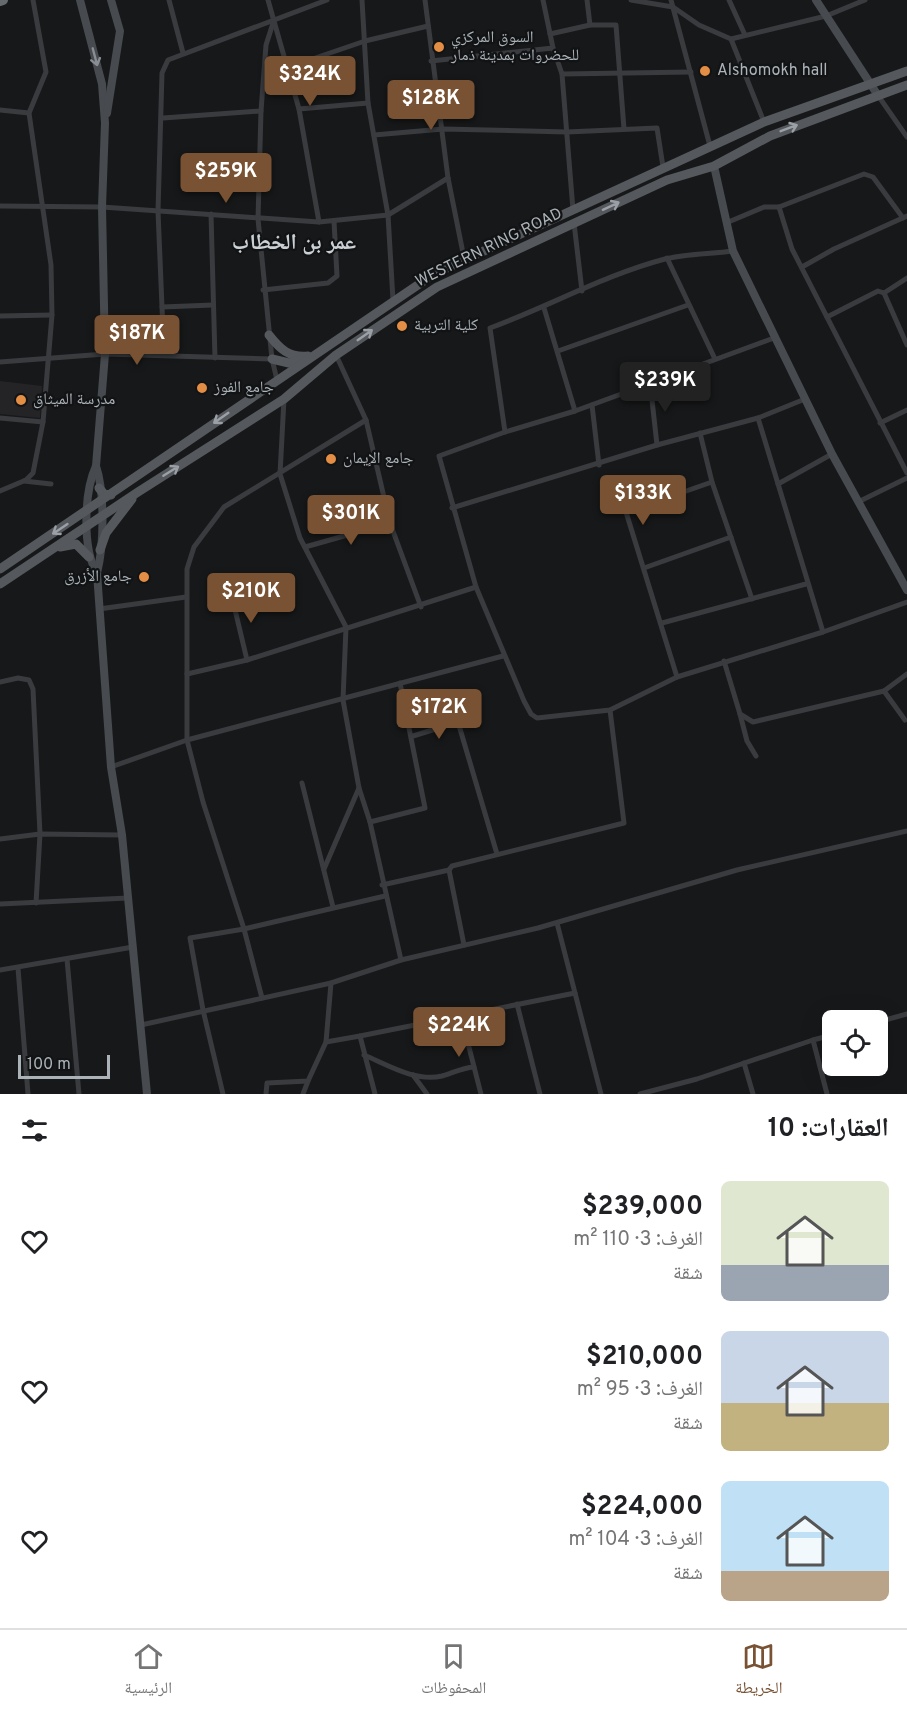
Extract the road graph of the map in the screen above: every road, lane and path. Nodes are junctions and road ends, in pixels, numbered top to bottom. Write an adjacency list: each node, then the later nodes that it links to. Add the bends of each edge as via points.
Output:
1 (33, 0): 42 (street, via 46,72)
2 (80, 0): 45 (street, one-way to 45, via 102,84)
3 (111, 0): 45 (street, via 120,31)
4 (169, 0): 28 (street)
5 (268, 0): 20 (street)
6 (327, 0): 20 (street)
7 (362, 0): 26 (street)
8 (425, 0): 22 (street)
9 (543, 0): 23 (street)
10 (587, 0): 21 (street)
11 (630, 0): 17 (street)
12 (666, 0): 17 (street)
13 (671, 0): 18 (street)
14 (729, 0): 24 (street)
15 (816, 0): 19 (street)
16 (865, 0): 19 (street)
17 (657, 5): 18 (street)
18 (673, 7): 25 (street, via 699,25); 32 (street)
19 (826, 16): 24 (street); 35 (street)
20 (274, 20): 28 (street); 30 (street); 41 (street, via 266,45)
21 (590, 25): 23 (street); 34 (street, via 616,25)
22 (428, 26): 26 (street); 29 (street)
23 (550, 34): 27 (street)
24 (745, 35): 25 (street)
25 (731, 39): 44 (street)
26 (365, 41): 30 (street); 38 (street)
27 (553, 48): 29 (street); 33 (street)
28 (183, 53): 43 (street, via 168,60 162,73)
29 (431, 61): 46 (street)
30 (286, 68): 39 (street)
31 (907, 71): 35 (main road, WESTERN RING ROAD)
32 (692, 72): 34 (street); 52 (street)
33 (562, 74): 34 (street); 48 (street)
34 (621, 74): 47 (street)
35 (870, 83): 37 (street); 44 (main road, WESTERN RING ROAD)
36 (907, 85): 37 (main road, WESTERN RING ROAD)
37 (877, 94): 50 (main road, WESTERN RING ROAD, one-way to 37); 51 (street)
38 (368, 103): 39 (street); 49 (street)
39 (299, 109): 67 (street)
40 (0, 110): 42 (street)
41 (261, 111): 43 (street); 65 (street)
42 (29, 112): 59 (street)
43 (163, 118): 61 (street)
44 (764, 122): 50 (main road); 52 (main road, WESTERN RING ROAD)
45 (105, 123): 57 (street)
46 (443, 129): 48 (street); 49 (street); 55 (street)
47 (624, 129): 48 (street); 54 (street, via 657,128)
48 (567, 132): 60 (street)
49 (374, 135): 63 (street)
50 (770, 136): 53 (main road, WESTERN RING ROAD)
51 (907, 137)
52 (710, 146): 54 (main road, WESTERN RING ROAD)
53 (714, 166): 68 (main road, WESTERN RING ROAD, one-way to 53, via 667,180); 69 (street)
54 (663, 167): 60 (main road, WESTERN RING ROAD)
55 (448, 178): 63 (street); 71 (street)
56 (0, 206): 59 (street)
57 (102, 207): 59 (street); 61 (street); 91 (street)
58 (778, 207): 64 (street, via 864,174 873,177); 69 (street, via 764,207); 73 (street)
59 (43, 209): 84 (street, via 51,265)
60 (573, 210): 68 (main road); 71 (main road, WESTERN RING ROAD)
61 (158, 211): 62 (street); 81 (street)
62 (211, 214): 65 (street); 79 (street)
63 (388, 215): 66 (street); 78 (street)
64 (905, 217): 73 (street)
65 (258, 219): 67 (street); 75 (street)
66 (334, 221): 67 (street); 75 (street, via 337,276 328,283)
67 (320, 222)
68 (574, 223): 76 (street); 83 (main road, WESTERN RING ROAD, via 447,281)
69 (726, 223): 70 (street)
70 (733, 251): 72 (street); 88 (street)
71 (464, 258): 78 (main road, WESTERN RING ROAD)
72 (667, 258): 76 (street); 80 (street)
73 (801, 267): 86 (street)
74 (907, 278): 77 (street)
75 (263, 290): 87 (street)
76 (582, 291): 82 (street)
77 (884, 293): 86 (street, via 878,291); 89 (street)
78 (393, 300): 83 (main road); 94 (main road, WESTERN RING ROAD)
79 (213, 305): 81 (street); 95 (street)
80 (688, 305): 90 (street); 98 (street)
81 (162, 308): 92 (street)
82 (544, 308): 90 (street); 112 (street, via 490,328)
83 (395, 314): 93 (main road, WESTERN RING ROAD, one-way to 83)
84 (52, 315): 85 (street); 97 (street)
85 (0, 316)
86 (827, 317): 111 (street)
87 (269, 334): 94 (main road, via 278,347 294,357); 96 (street)
88 (774, 338): 98 (street); 103 (street)
89 (907, 345)
90 (558, 351): 106 (street)
91 (105, 354): 92 (street); 97 (street); 117 (street)
92 (164, 355): 95 (street)
93 (336, 355): 102 (main road, WESTERN RING ROAD); 109 (street)
94 (311, 356): 96 (main road, via 288,363); 100 (main road, WESTERN RING ROAD)
95 (215, 358): 96 (street)
96 (272, 359): 100 (street)
97 (48, 360): 99 (street); 110 (street)
98 (715, 360): 101 (street)
99 (0, 362)
100 (277, 380): 128 (main road, WESTERN RING ROAD, one-way to 128)
101 (650, 382): 104 (street); 114 (street)
102 (284, 399): 119 (street); 127 (main road, WESTERN RING ROAD, one-way to 102)
103 (805, 399): 108 (street); 115 (street)
104 (592, 405): 106 (street); 116 (street)
105 (907, 410): 111 (street)
106 (575, 411): 112 (street)
107 (0, 418): 110 (street)
108 (758, 418): 113 (street); 124 (street)
109 (366, 420): 119 (street); 134 (street)
110 (43, 423): 121 (street, via 33,473)
111 (880, 423): 118 (street)
112 (505, 432): 131 (street, via 439,456)
113 (700, 433): 114 (street); 122 (street)
114 (657, 445): 116 (street)
115 (832, 454): 124 (street); 130 (street)
116 (600, 465): 131 (street)
117 (96, 466): 125 (street); 132 (street)
118 (907, 473)
119 (280, 474): 138 (street); 149 (street, via 224,507 194,547 187,569)
120 (907, 478): 130 (street)
121 (24, 481): 123 (street); 126 (street)
122 (712, 482): 136 (street); 141 (street, via 626,512)
123 (51, 484)
124 (778, 484): 144 (street)
125 (99, 488): 128 (main road); 129 (street)
126 (0, 491)
127 (138, 492): 133 (main road, WESTERN RING ROAD); 139 (main road, via 106,533)
128 (111, 495): 129 (main road, WESTERN RING ROAD)
129 (100, 502): 132 (main road, WESTERN RING ROAD); 133 (street)
130 (858, 502): 147 (street)
131 (452, 508): 146 (street)
132 (88, 510): 135 (street); 142 (main road, WESTERN RING ROAD, one-way to 142)
133 (101, 518): 135 (main road, WESTERN RING ROAD); 139 (street)
134 (390, 523): 138 (street); 152 (street)
135 (87, 528): 137 (main road, WESTERN RING ROAD); 140 (street)
136 (731, 537): 141 (street); 150 (street)
137 (58, 547): 140 (main road, via 76,544); 145 (main road, WESTERN RING ROAD)
138 (305, 547): 155 (street)
139 (100, 550): 143 (street)
140 (89, 556): 143 (street)
141 (644, 568): 154 (street)
142 (0, 569)
143 (96, 573): 153 (street)
144 (806, 584): 150 (street); 156 (street)
145 (0, 585)
146 (476, 587): 152 (street); 157 (street)
147 (907, 590)
148 (231, 593): 158 (street)
149 (186, 597): 153 (street); 160 (street)
150 (752, 598): 154 (street)
151 (907, 602): 156 (street)
152 (421, 607): 155 (street)
153 (99, 609): 173 (street)
154 (662, 623): 162 (street)
155 (346, 627): 158 (street); 166 (street)
156 (822, 632): 159 (street)
157 (503, 656): 164 (street); 167 (street, via 531,714 537,718)
158 (247, 660): 160 (street)
159 (724, 661): 162 (street); 168 (street)
160 (187, 674): 171 (street)
161 (907, 674): 165 (street)
162 (677, 677): 167 (street)
163 (0, 682): 178 (street, via 29,680 33,688)
164 (400, 683): 166 (street); 170 (street)
165 (884, 691): 168 (street, via 753,722); 169 (street)
166 (343, 700): 171 (street); 175 (street)
167 (610, 710): 181 (street, via 624,823)
168 (740, 714): 172 (street, via 747,741)
169 (905, 720)
170 (413, 736): 176 (street, via 425,808); 181 (street, via 458,722)
171 (187, 740): 173 (street); 191 (street, via 202,802)
172 (756, 756)
173 (111, 767): 179 (street)
174 (302, 783): 182 (street)
175 (359, 788): 176 (street); 182 (street)
176 (370, 822): 184 (street)
177 (907, 831): 190 (street, via 737,870)
178 (40, 834): 179 (street); 180 (street); 187 (street)
179 (122, 835): 186 (street)
180 (0, 839)
181 (497, 854): 183 (street)
182 (324, 868): 189 (street)
183 (449, 870): 184 (street); 192 (street)
184 (382, 885): 185 (street)
185 (385, 896): 189 (street); 195 (street)
186 (128, 898): 187 (street); 193 (street)
187 (36, 903): 188 (street)
188 (0, 904)
189 (333, 907): 191 (street)
190 (557, 923): 192 (street); 199 (street)
191 (244, 929): 200 (street); 202 (street, via 190,938)
192 (464, 945): 195 (street)
193 (133, 947): 194 (street); 206 (street)
194 (68, 959): 196 (street); 217 (street)
195 (401, 960): 198 (street)
196 (18, 968): 197 (street); 216 (street)
197 (0, 970)
198 (331, 982): 200 (street); 210 (street)
199 (575, 993): 201 (street); 226 (street)
200 (262, 998): 202 (street)
201 (517, 1004): 204 (street); 225 (street)
202 (203, 1010): 206 (street); 219 (street)
203 (907, 1014): 205 (street)
204 (460, 1016): 207 (street); 213 (street)
205 (888, 1019)
206 (141, 1025): 218 (street)
207 (360, 1036): 210 (street); 211 (street)
208 (822, 1038): 209 (street)
209 (813, 1040): 212 (street); 229 (street)
210 (326, 1042): 215 (street)
211 (364, 1055): 214 (street); 222 (street)
212 (744, 1064): 227 (street); 228 (street)
213 (474, 1067): 214 (street, via 440,1076); 224 (street)
214 (413, 1075): 223 (street)
215 (308, 1082): 220 (street, via 267,1083); 221 (street)
216 (28, 1094)
217 (79, 1094)
218 (147, 1094)
219 (223, 1094)
220 (266, 1094)
221 (303, 1094)
222 (375, 1094)
223 (427, 1094)
224 (481, 1094)
225 (540, 1094)
226 (601, 1094)
227 (640, 1094)
228 (753, 1094)
229 (827, 1094)

